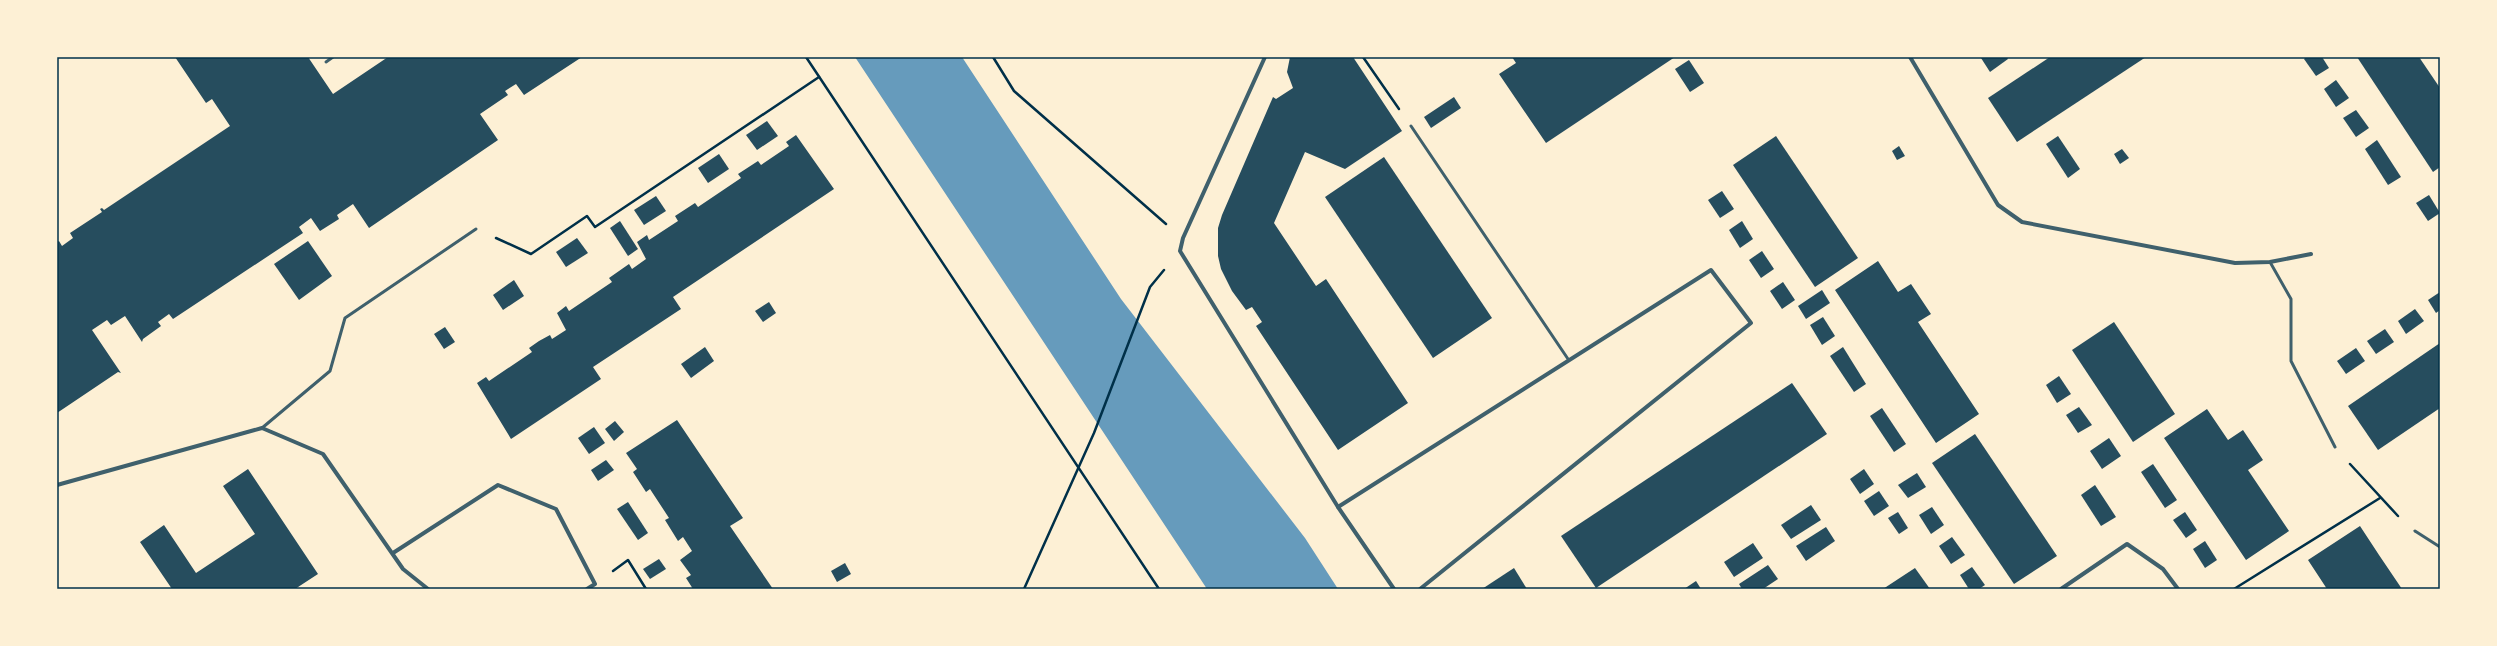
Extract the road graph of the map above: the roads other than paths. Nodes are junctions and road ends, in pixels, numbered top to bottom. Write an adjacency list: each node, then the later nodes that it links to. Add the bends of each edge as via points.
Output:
1 (333, 57): 4 (lane)
2 (1265, 57): 13 (street, via 1183,238 1180,251)
3 (1910, 57): 8 (street, via 1998,205 2022,222 2235,263)
4 (326, 62)
5 (1411, 126): 9 (lane)
6 (476, 230): 10 (lane, via 345,318 330,371)
7 (2311, 254): 8 (street)
8 (2270, 262): 11 (lane, via 2291,299 2291,361)
9 (1568, 359): 13 (street); 20 (street, via 1711,270 1751,323)
10 (262, 428): 12 (street); 16 (street, via 323,454)
11 (2335, 447)
12 (57, 485)
13 (1338, 507): 19 (street)
14 (2415, 531): 15 (lane)
15 (2440, 547)
16 (393, 553): 17 (street, via 403,569); 18 (street, via 498,485 556,509 595,584)
17 (428, 589)
18 (587, 589)
19 (1394, 589)
20 (1420, 589)
21 (2060, 589): 22 (street, via 2127,544 2164,569)
22 (2178, 589)

